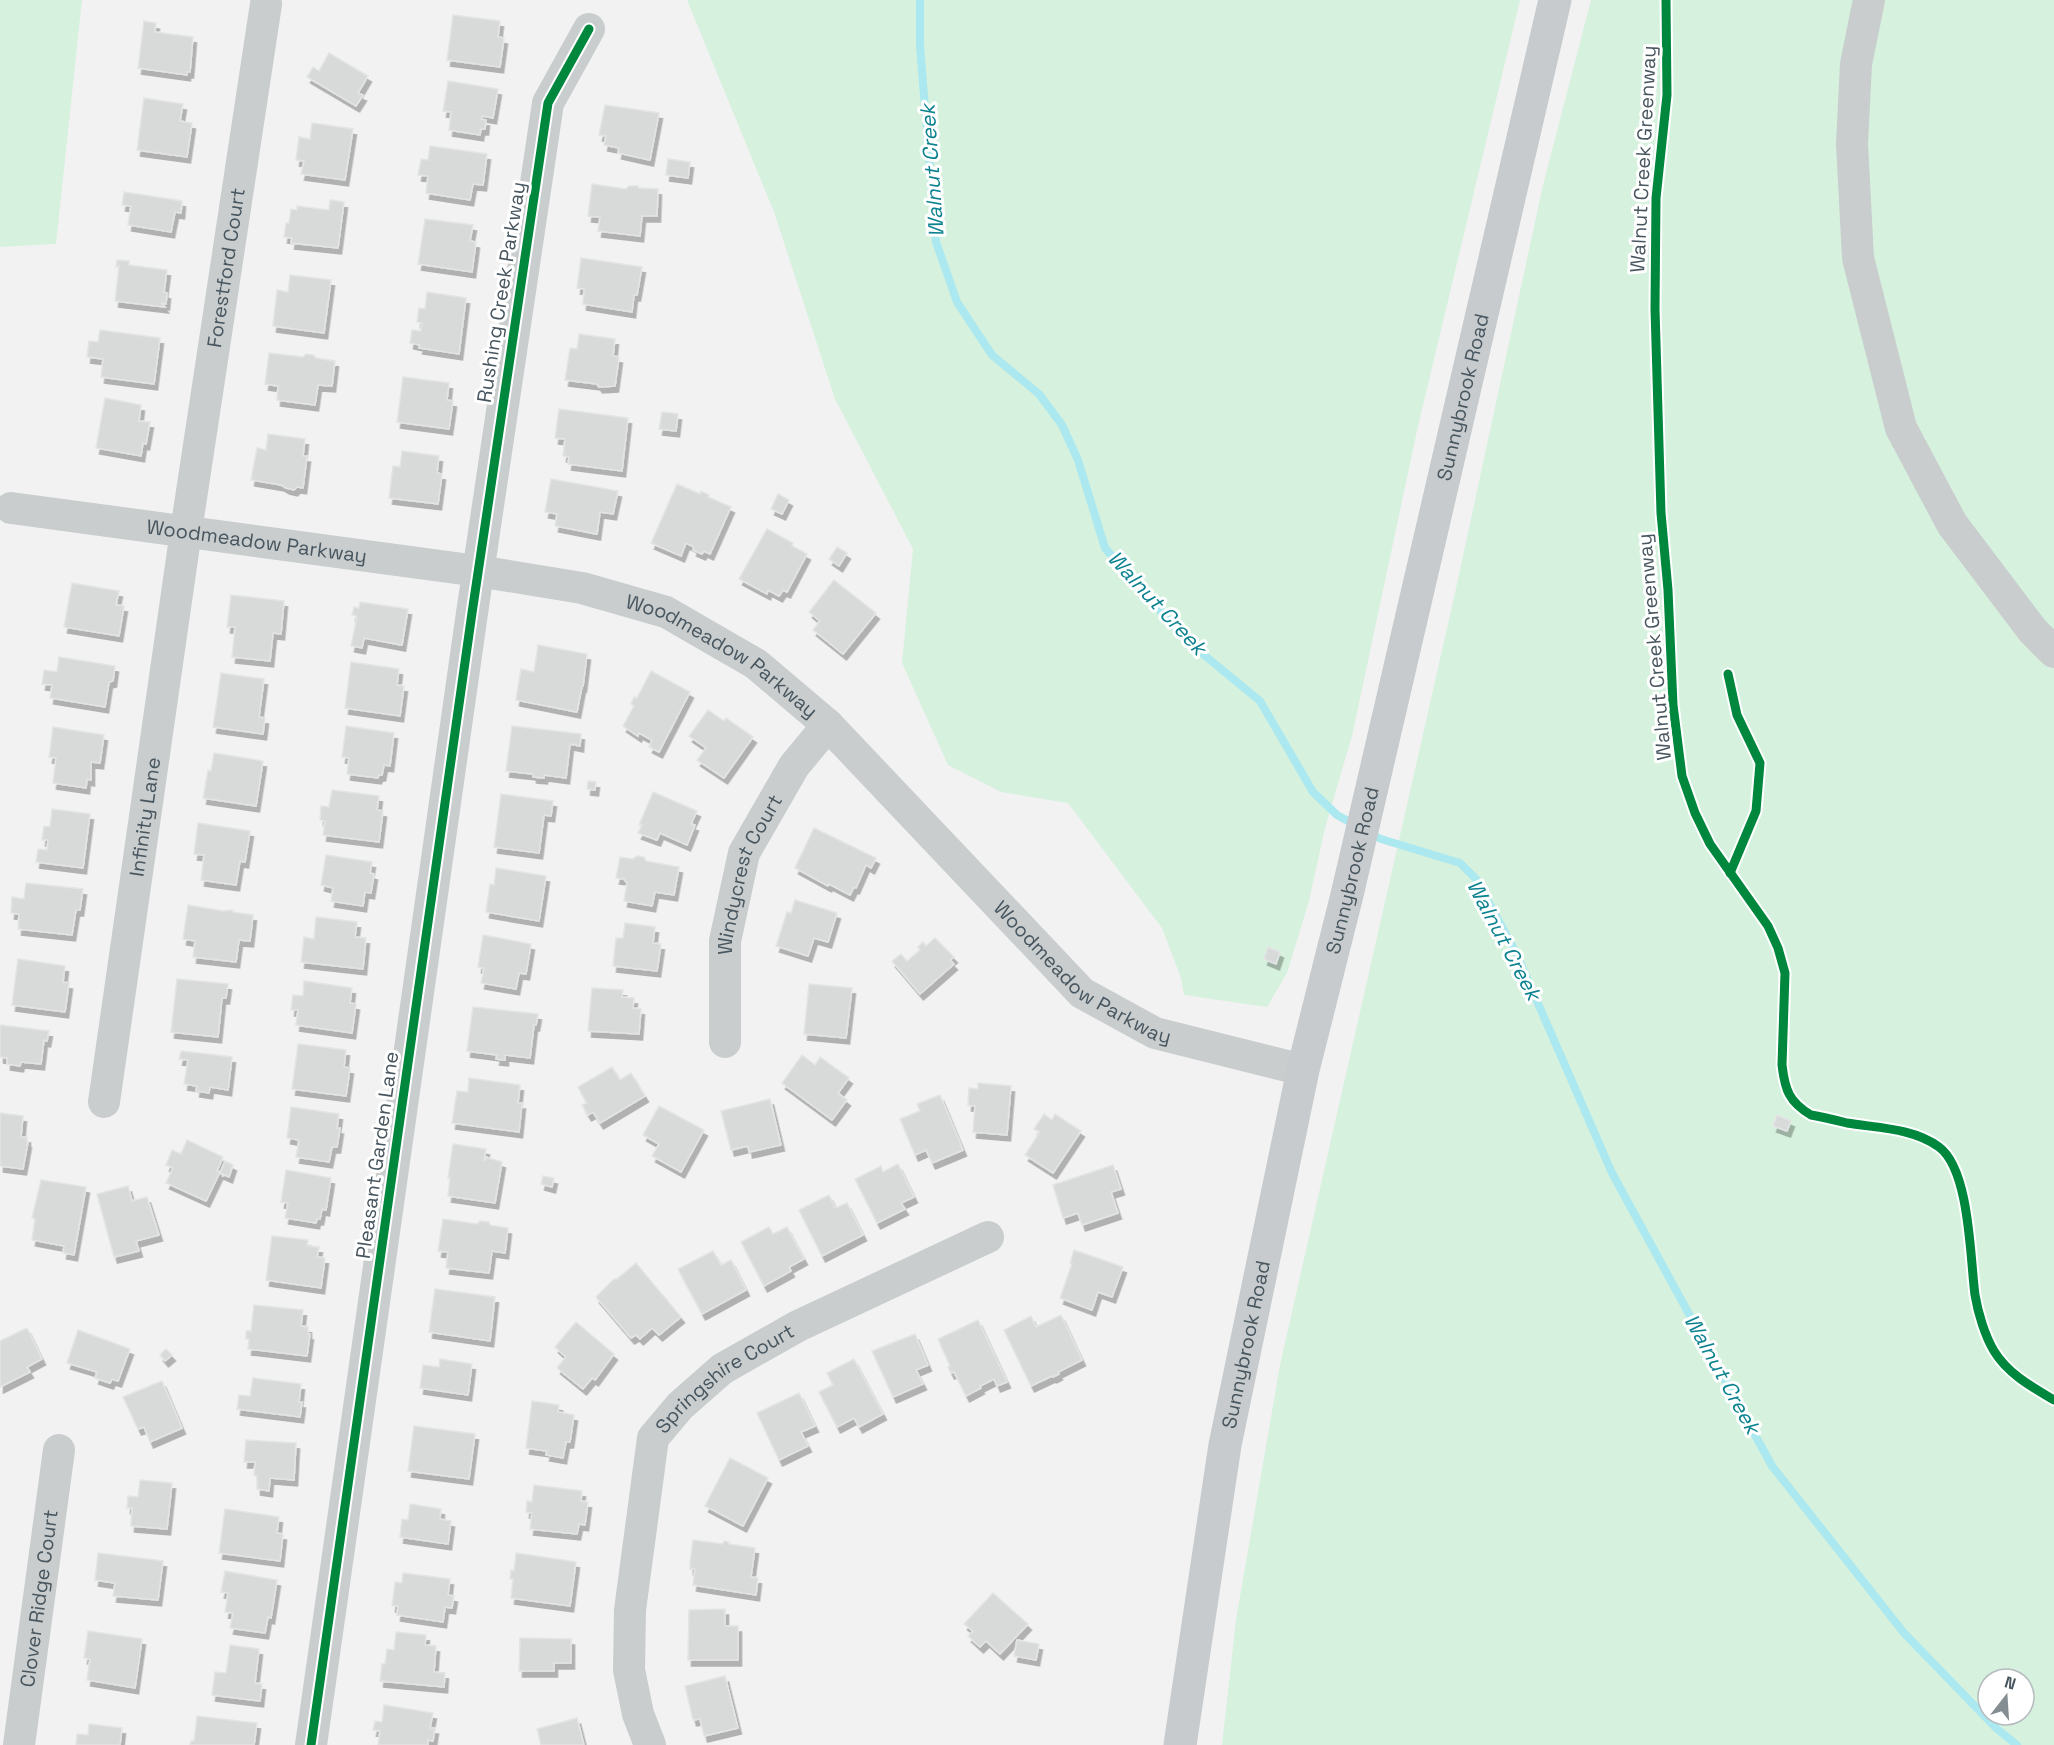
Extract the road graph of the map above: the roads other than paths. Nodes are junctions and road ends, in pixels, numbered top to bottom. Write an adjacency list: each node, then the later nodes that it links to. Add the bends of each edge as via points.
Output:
1 (1555, 0): 11 (main road, Sunnybrook Road)
2 (1869, 0): 8 (street, via 1856,64 1852,144 1858,258 1901,428 1952,524 2033,632)
3 (266, 4): 6 (street, Forestford Court)
4 (590, 29): 7 (street, Rushing Creek Parkway, via 548,103)
5 (11, 508): 6 (street, Woodmeadow Parkway)
6 (186, 531): 7 (street, Woodmeadow Parkway); 12 (street, Infinity Lane)
7 (478, 571): 9 (street, Woodmeadow Parkway, via 582,588 666,612 756,664); 16 (street, Pleasant Garden Lane)
8 (2054, 652)
9 (828, 725): 10 (street, Windycrest Court, via 795,766 744,853 725,940); 11 (street, Woodmeadow Parkway, via 1082,993 1155,1033)
10 (725, 1042)
11 (1303, 1070): 18 (main road, Sunnybrook Road, via 1225,1445)
12 (104, 1102)
13 (987, 1237): 17 (street, Springshire Court, via 798,1326 722,1369 680,1406 653,1438 630,1610 629,1670 638,1714)
14 (59, 1450): 15 (street, Clover Ridge Court)
15 (19, 1745)
16 (311, 1745)
17 (650, 1745)
18 (1180, 1745)

